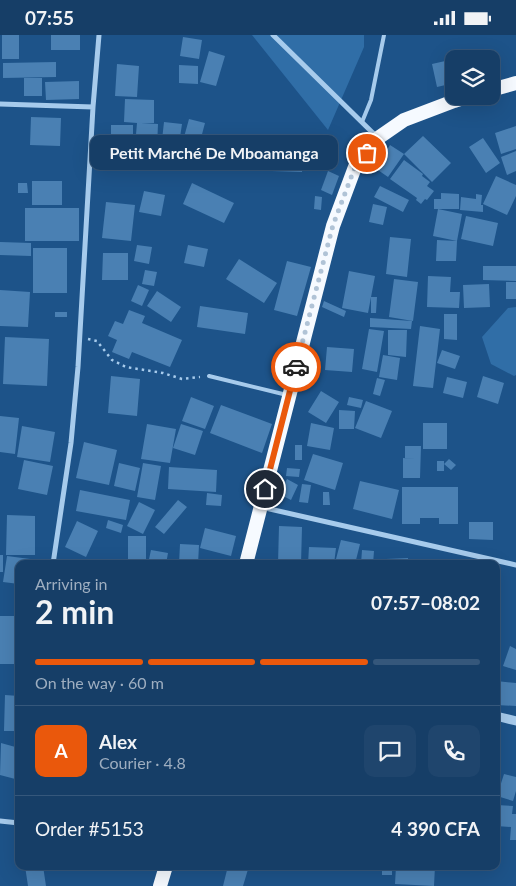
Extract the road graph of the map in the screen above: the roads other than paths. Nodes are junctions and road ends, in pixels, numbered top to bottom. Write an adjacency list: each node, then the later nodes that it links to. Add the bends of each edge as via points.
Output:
1 (99, 35): 8 (street)
2 (273, 35): 9 (street)
3 (384, 35): 9 (lane, via 371,100)
4 (516, 83): 5 (highway)
5 (500, 87)
6 (445, 104): 10 (highway, via 404,120)
7 (0, 105): 8 (street)
8 (93, 107): 14 (street, via 71,443)
9 (362, 122): 10 (street)
10 (378, 138): 12 (highway, via 355,167 333,225)
11 (209, 376): 12 (lane)
12 (289, 395): 13 (highway)
13 (260, 507): 15 (highway); 16 (street)
14 (54, 560)
15 (247, 560)
16 (494, 560)
17 (500, 561): 18 (street)
18 (516, 565)
19 (500, 717): 20 (street)
20 (516, 721)
21 (0, 821): 22 (street)
22 (15, 823)
23 (165, 870): 24 (highway)
24 (160, 886)

